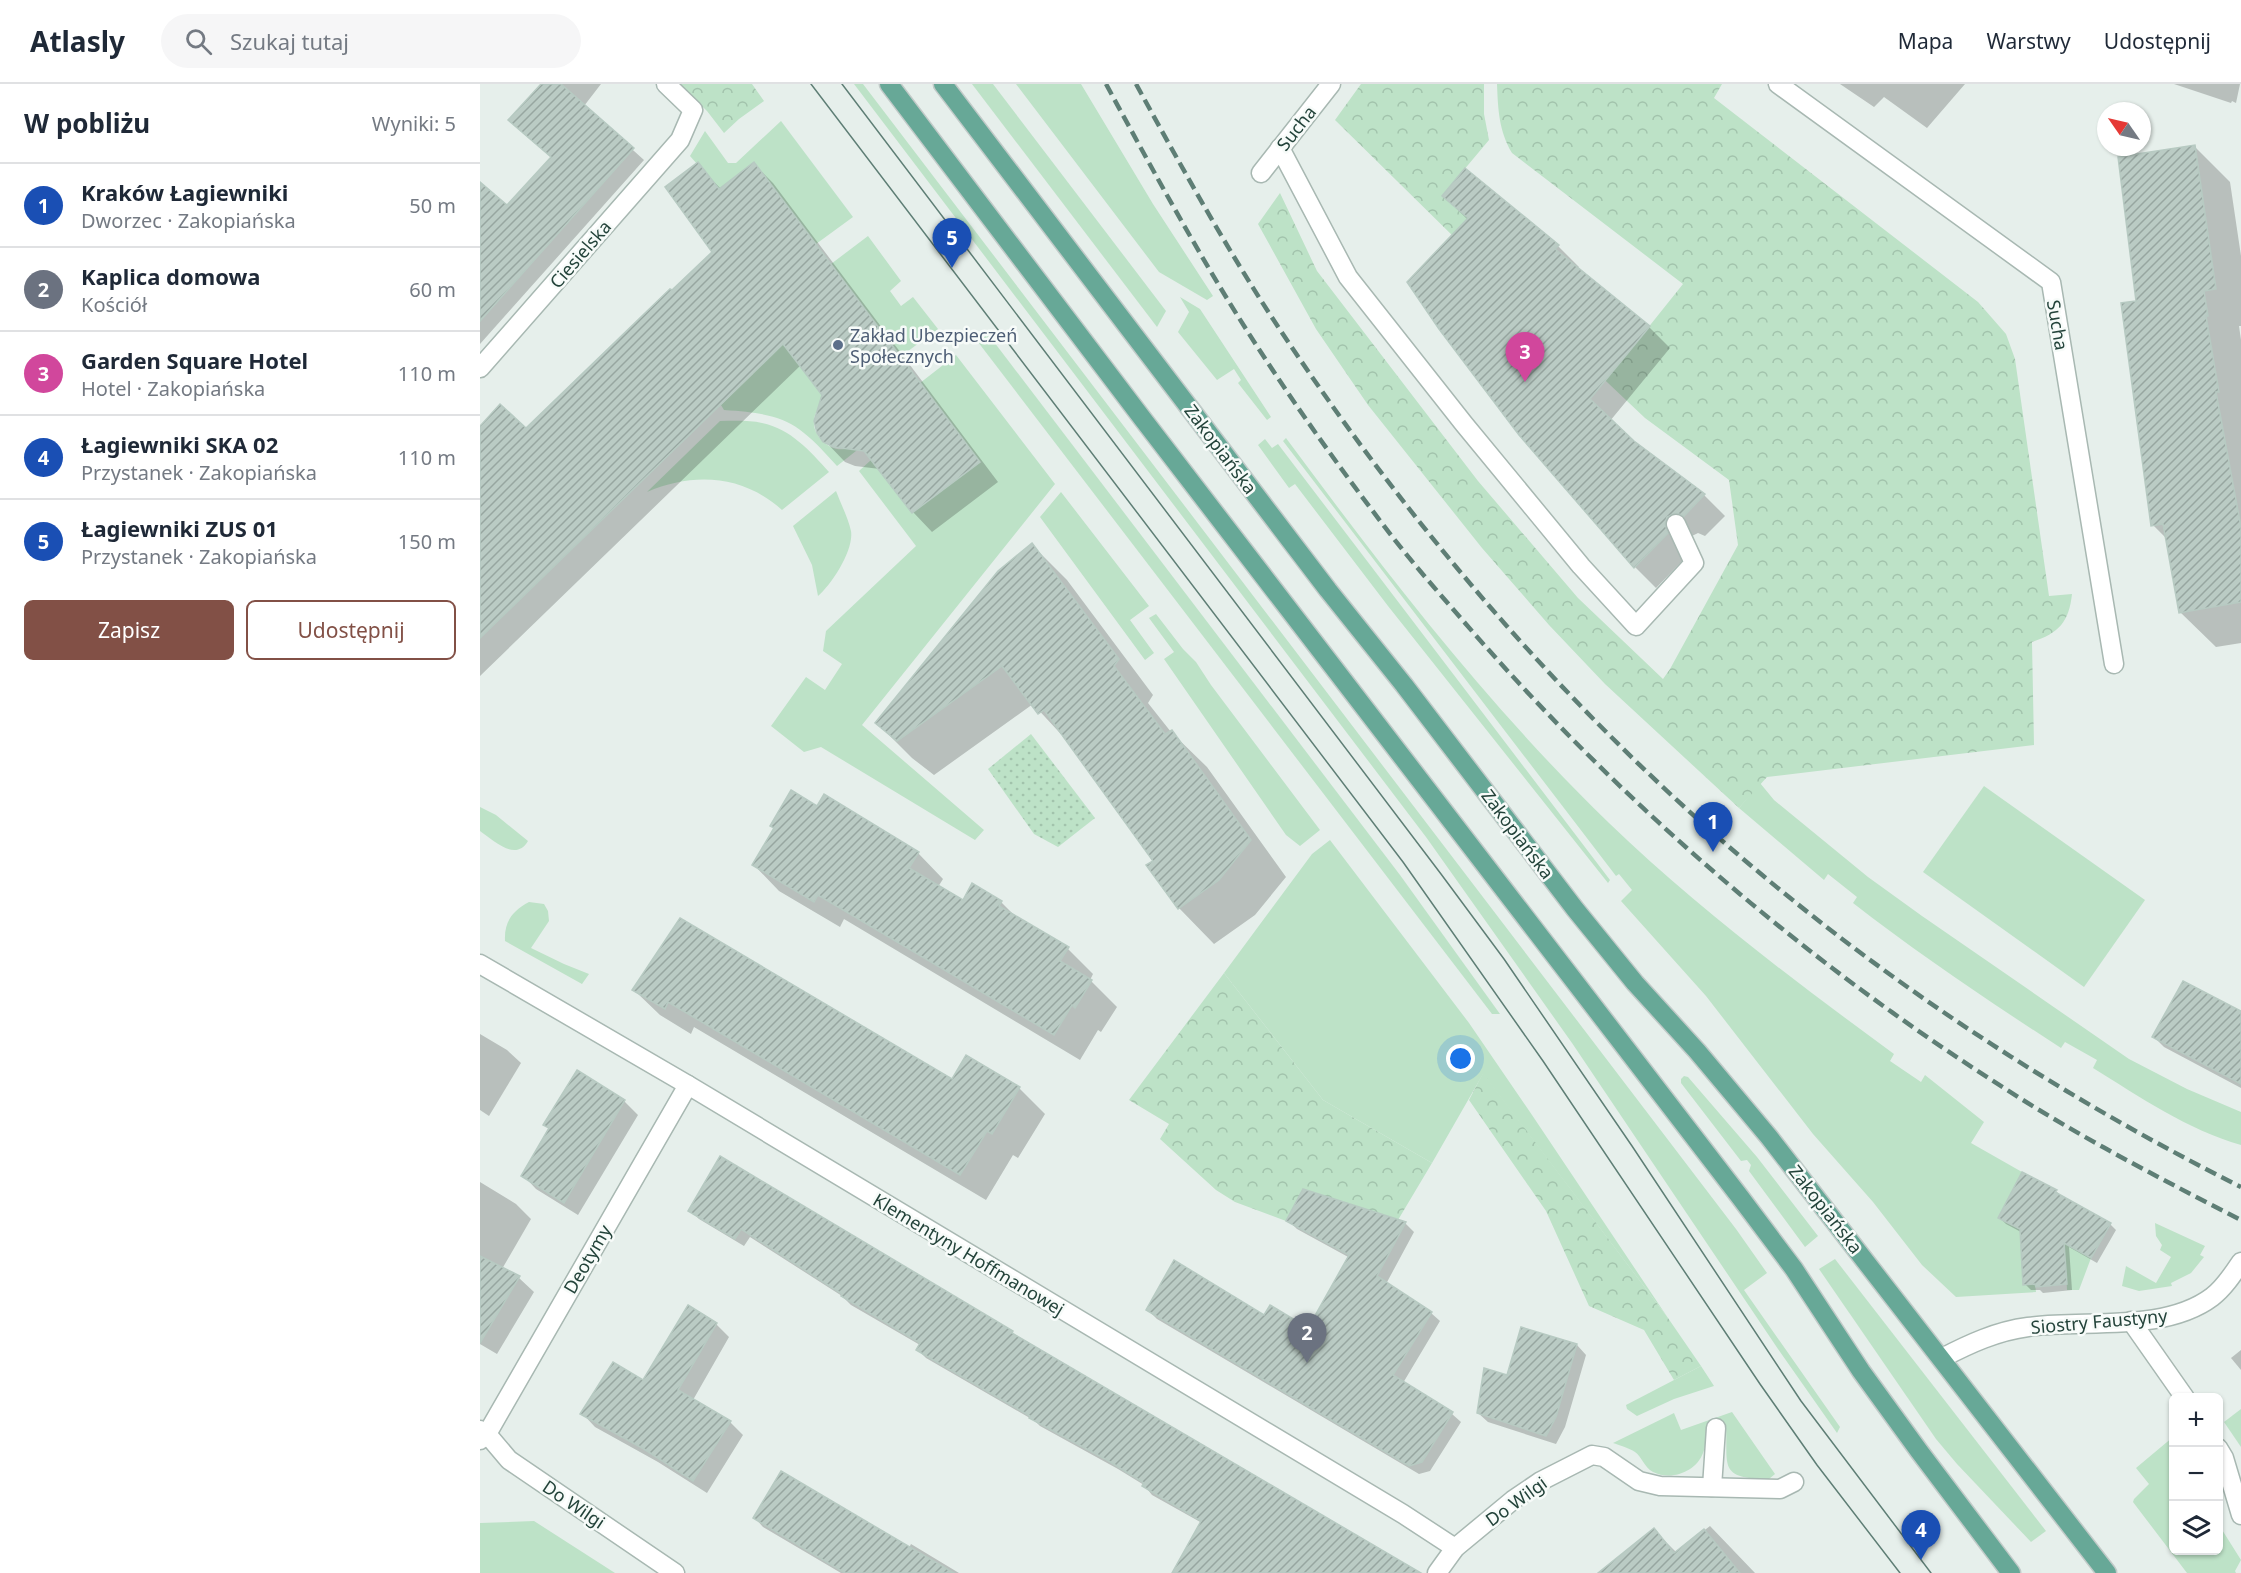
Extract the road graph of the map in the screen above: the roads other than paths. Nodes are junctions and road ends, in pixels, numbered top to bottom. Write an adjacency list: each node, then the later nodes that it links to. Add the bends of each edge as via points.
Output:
1 (666, 84): 8 (street, Ciesielska, via 693,110 680,140)
2 (889, 84): 26 (main road, via 1740,1197 1919,1452)
3 (943, 84): 15 (main road, Zakopiańska, via 1575,909 1762,1128)
4 (1331, 84): 6 (street, Sucha)
5 (1778, 84): 10 (street, Sucha, via 2051,282)
6 (1280, 148): 7 (street, Sucha); 9 (street, via 1348,278 1581,566 1636,626 1694,563)
7 (1261, 173)
8 (480, 368)
9 (1676, 525)
10 (2114, 664)
11 (480, 964): 12 (street, Klementyny Hoffmanowej)
12 (688, 1085): 18 (street, Deotymy); 23 (street, Klementyny Hoffmanowej)
13 (2241, 1262): 14 (street, Siostry Faustyny, via 2220,1289 2193,1308 2175,1315)
14 (2131, 1321): 15 (street, Siostry Faustyny, via 2009,1330); 16 (street)
15 (1942, 1358): 27 (main road, Zakopiańska)
16 (2181, 1393)
17 (1716, 1428): 21 (street)
18 (482, 1434): 24 (street, Do Wilgi, via 509,1460)
19 (2223, 1456): 22 (street)
20 (1794, 1482): 21 (street, via 1780,1489)
21 (1712, 1487): 23 (street, Do Wilgi, via 1650,1484 1631,1477 1604,1457 1592,1455 1541,1480)
22 (2241, 1515)
23 (1455, 1548): 25 (street, Do Wilgi)
24 (675, 1573)
25 (1437, 1573)
26 (2011, 1573)
27 (2107, 1573)

